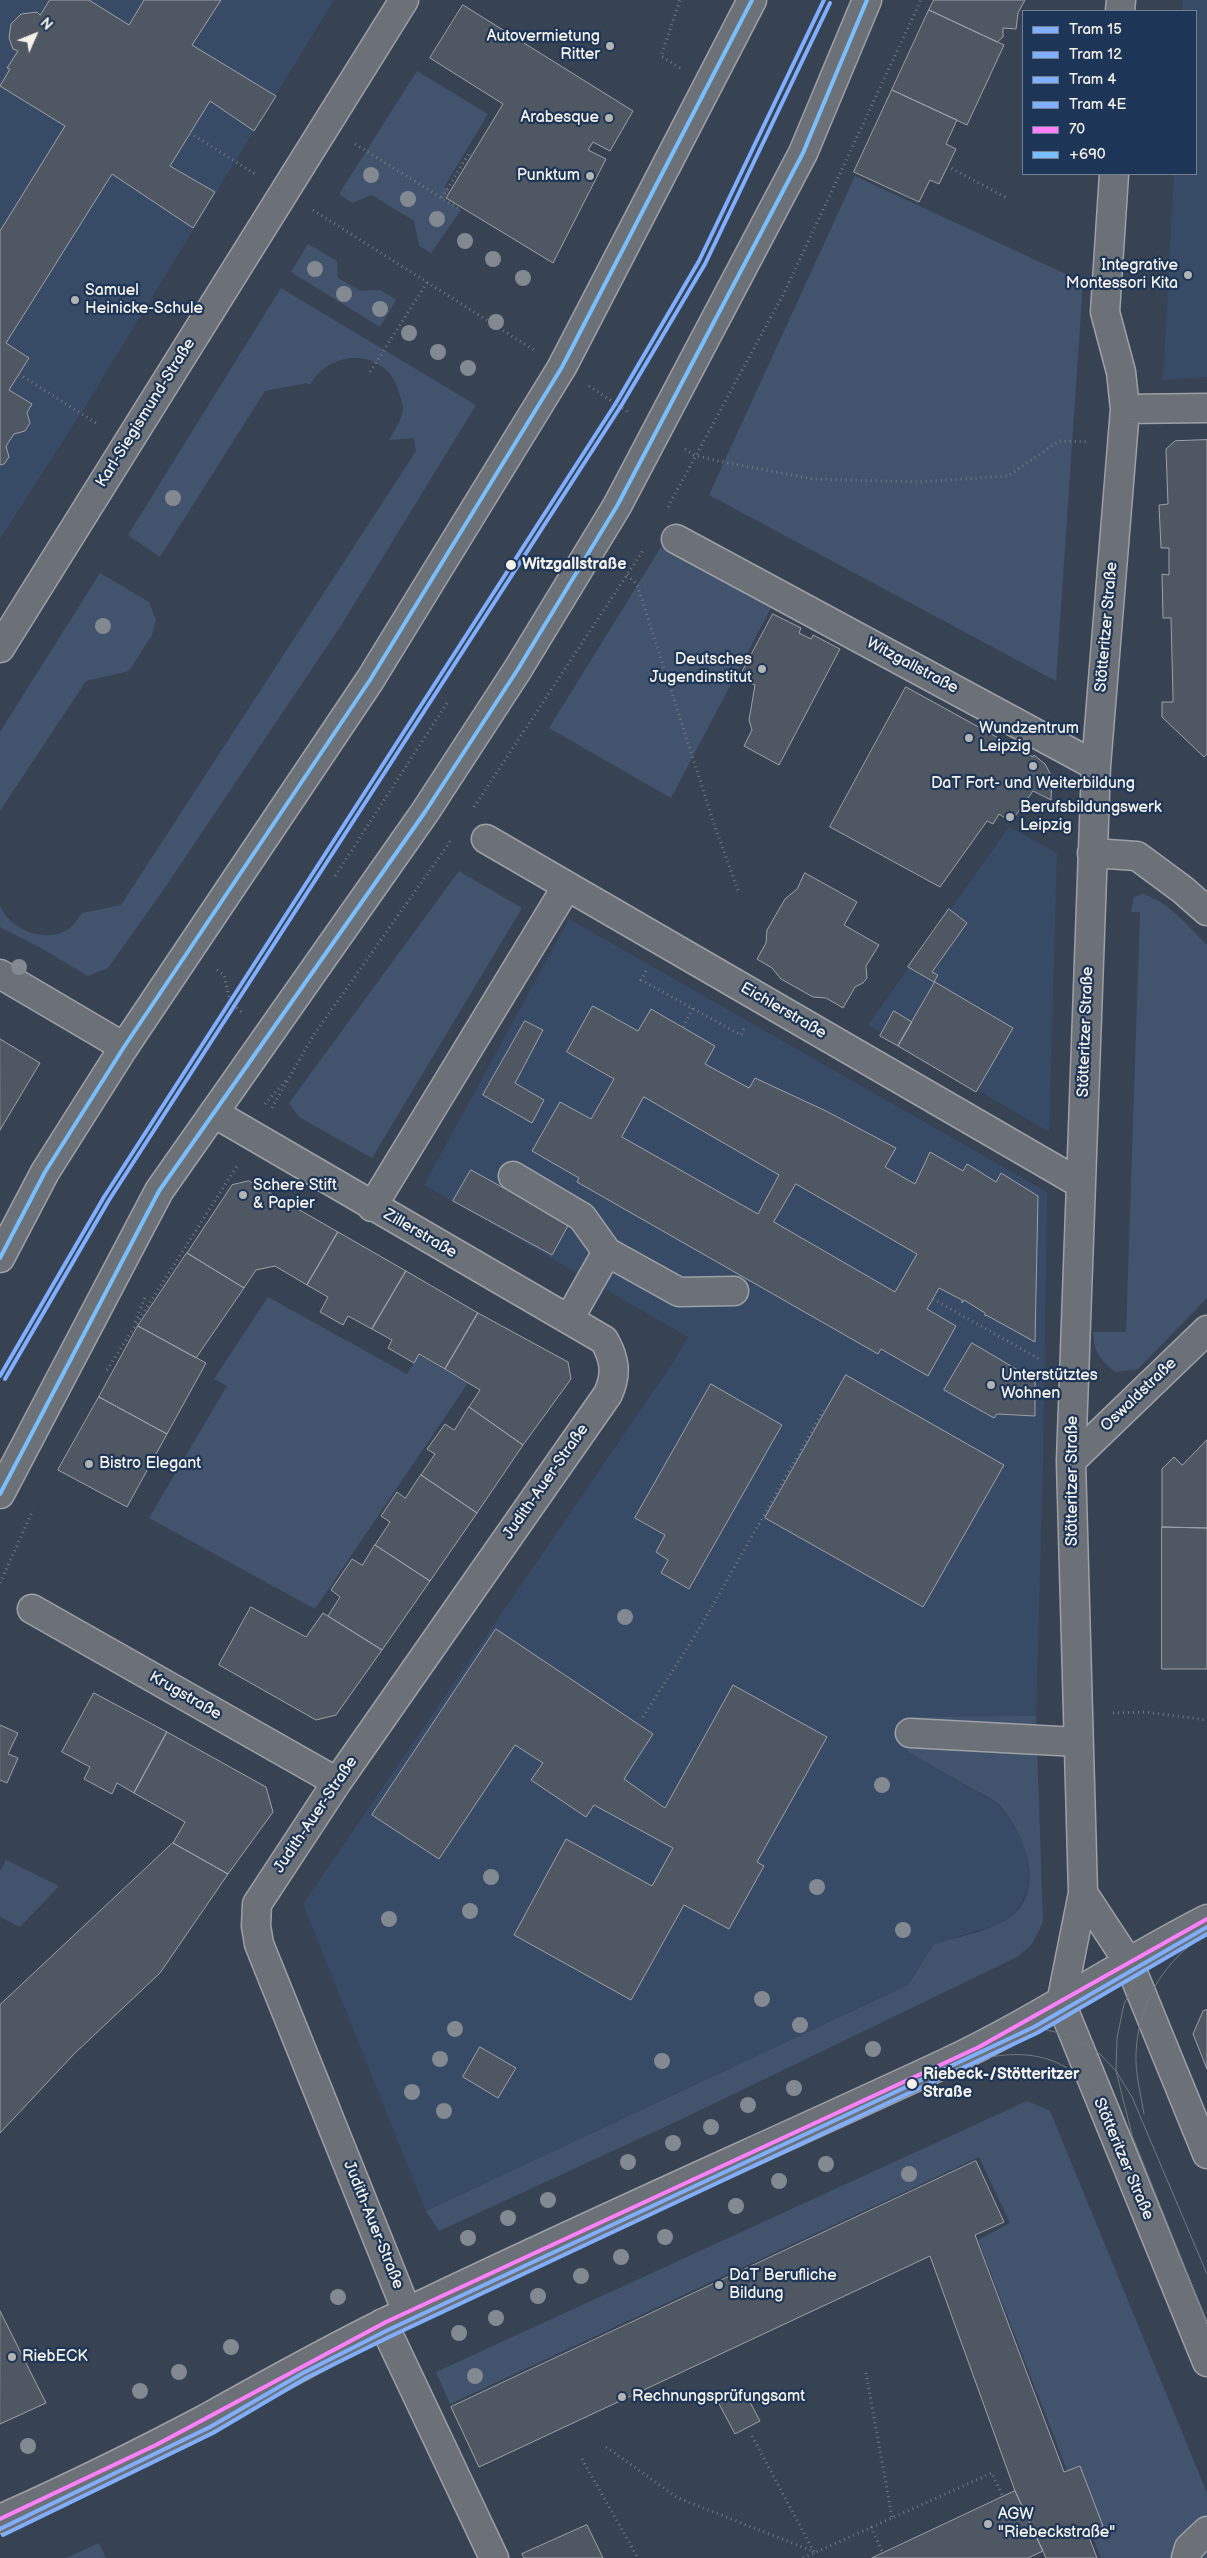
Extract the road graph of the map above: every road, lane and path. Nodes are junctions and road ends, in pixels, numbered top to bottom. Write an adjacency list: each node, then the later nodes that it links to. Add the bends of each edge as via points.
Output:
1 (404, 0): 6 (street, Karl-Siegismund-Straße)
2 (680, 0): 5 (path, via 661,56)
3 (752, 0): 43 (street, via 562,367 370,680)
4 (867, 0): 44 (street, via 803,153 604,528 518,670 425,812)
5 (682, 70)
6 (326, 126): 12 (street, Karl-Siegismund-Straße); 13 (path)
7 (190, 134): 9 (path)
8 (472, 155): 13 (path, via 469,153)
9 (235, 161)
10 (947, 166): 14 (path)
11 (1114, 175): 21 (street, Stötteritzer Straße, via 1105,312 1121,372)
12 (285, 192): 16 (path); 23 (street, Karl-Siegismund-Straße)
13 (442, 198): 15 (path)
14 (1007, 198)
15 (460, 210)
16 (428, 281): 17 (path); 18 (path)
17 (538, 352)
18 (370, 372)
19 (19, 374): 23 (path)
20 (1207, 408): 21 (street)
21 (1125, 409): 22 (street, Stötteritzer Straße)
22 (1122, 442): 24 (path, via 1059,441 1008,476 917,482 813,479); 29 (street, Stötteritzer Straße)
23 (126, 444): 27 (street, Karl-Siegismund-Straße)
24 (694, 455)
25 (676, 539): 29 (street, Witzgallstraße)
26 (627, 574): 34 (path, via 637,584)
27 (0, 648)
28 (449, 700): 32 (path)
29 (1096, 766): 31 (street, Stötteritzer Straße)
30 (486, 839): 33 (street, Eichlerstraße)
31 (1092, 853): 35 (street, via 1137,856); 47 (street, Stötteritzer Straße)
32 (332, 881)
33 (567, 886): 47 (street, Eichlerstraße); 48 (street)
34 (739, 893)
35 (1207, 911)
36 (212, 966): 39 (path, via 224,975 230,1002 246,1015)
37 (0, 974): 43 (street)
38 (641, 980): 40 (path)
39 (250, 1008)
40 (693, 1008): 41 (path); 42 (path)
41 (683, 1027)
42 (741, 1035)
43 (124, 1047): 50 (street, via 45,1172)
44 (214, 1113): 45 (street, Zillerstraße); 60 (street, via 159,1191)
45 (254, 1138): 48 (street, Zillerstraße); 54 (path)
46 (513, 1176): 49 (street, via 582,1217)
47 (1081, 1184): 57 (street, Stötteritzer Straße)
48 (372, 1207): 53 (street, Zillerstraße)
49 (607, 1252): 51 (street, via 679,1292); 53 (street)
50 (0, 1258)
51 (734, 1291)
52 (933, 1299): 57 (path)
53 (569, 1319): 56 (street, Zillerstraße, via 604,1340)
54 (133, 1328)
55 (1207, 1330): 59 (street, Oswaldstraße)
56 (615, 1365): 67 (street, Judith-Auer-Straße, via 614,1380 608,1394)
57 (1074, 1380): 59 (street, Stötteritzer Straße)
58 (824, 1409): 63 (path, via 701,1626)
59 (1071, 1461): 62 (street, Stötteritzer Straße)
60 (0, 1494)
61 (32, 1609): 67 (street, Krugstraße)
62 (1077, 1713): 64 (path, via 1145,1712); 66 (street, Stötteritzer Straße)
63 (643, 1717)
64 (1207, 1720)
65 (910, 1733): 66 (street)
66 (1078, 1742): 68 (street, Stötteritzer Straße)
67 (338, 1782): 73 (street, Judith-Auer-Straße, via 258,1904 256,1926 262,1952)
68 (1083, 1894): 70 (street); 71 (street, Stötteritzer Straße)
69 (1207, 1919): 70 (street)
70 (1129, 1963): 71 (street); 72 (street)
71 (1061, 2003): 73 (street, via 945,2063); 75 (street, Stötteritzer Straße)
72 (1207, 2154)
73 (407, 2312): 74 (street)
74 (383, 2324): 82 (street, via 197,2423); 87 (street)
75 (1207, 2362)
76 (866, 2373): 81 (path)
77 (752, 2436): 85 (path)
78 (606, 2447): 85 (path, via 678,2498)
79 (582, 2459): 88 (path)
80 (1003, 2497): 81 (path, via 992,2473)
81 (892, 2517): 83 (path)
82 (0, 2519)
83 (870, 2527): 85 (path); 86 (path)
84 (1207, 2531): 90 (street, via 1189,2548)
85 (815, 2552): 89 (path)
86 (883, 2553)
87 (494, 2558)
88 (638, 2558)
89 (803, 2558)
90 (1186, 2558)

